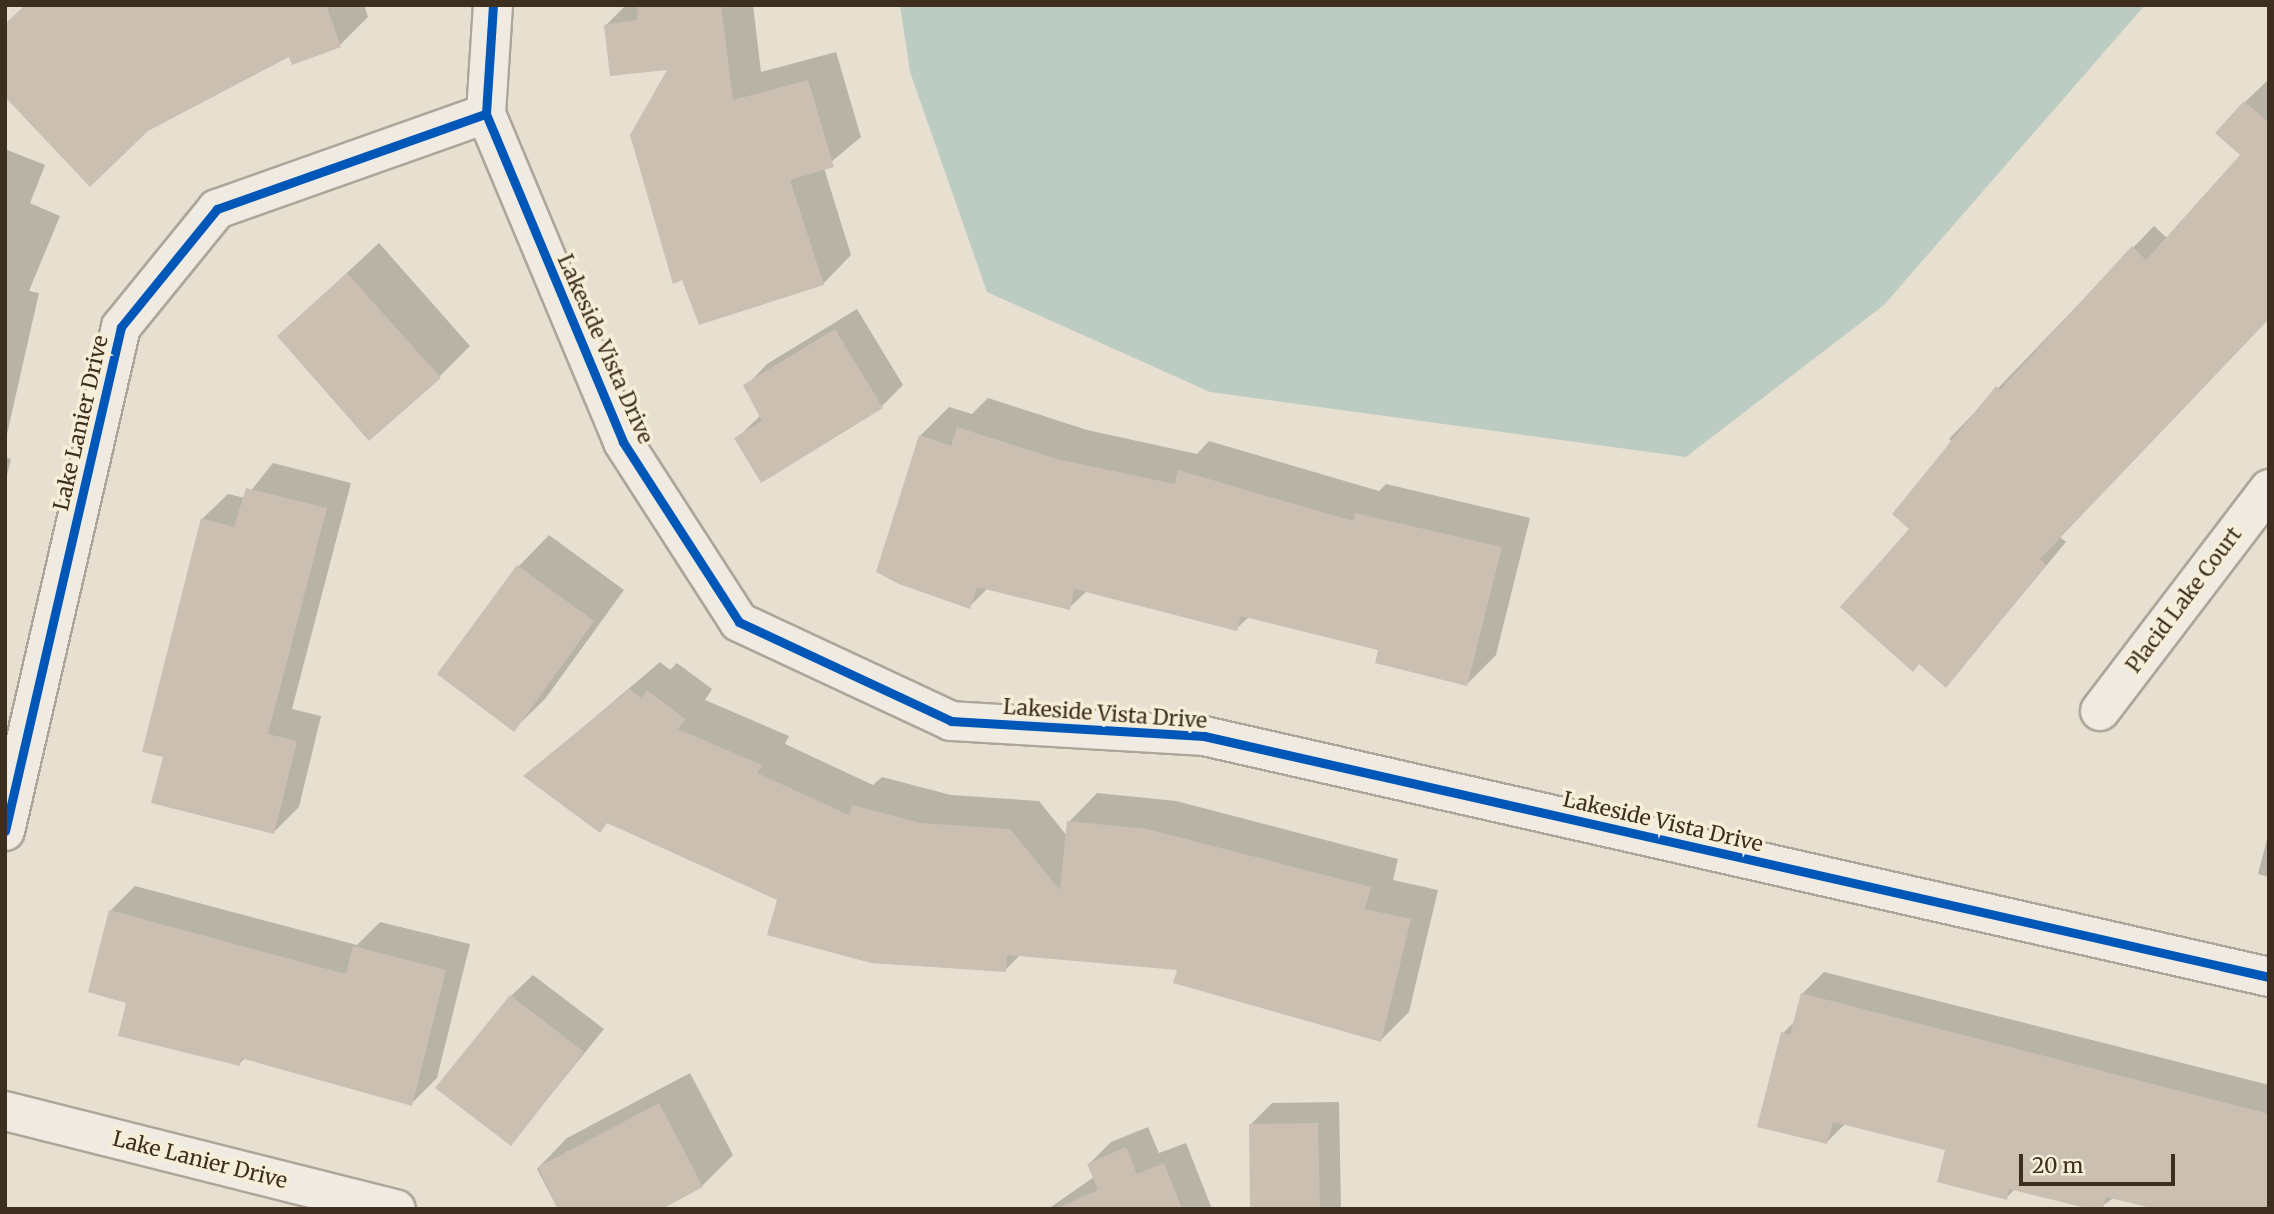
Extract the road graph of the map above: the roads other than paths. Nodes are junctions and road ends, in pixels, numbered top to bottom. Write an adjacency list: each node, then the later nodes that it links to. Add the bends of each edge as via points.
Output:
1 (493, 5): 2 (street, Lakeside Vista Drive)
2 (486, 114): 5 (street, Lake Lanier Drive, via 216,209 121,327); 6 (street, Lakeside Vista Drive, via 623,442 739,622 951,721 1204,736)
3 (2269, 489): 4 (street, Placid Lake Court)
4 (2100, 711)
5 (5, 831)
6 (2269, 977)
7 (5, 1111): 8 (street, Lake Lanier Drive)
8 (396, 1209)

